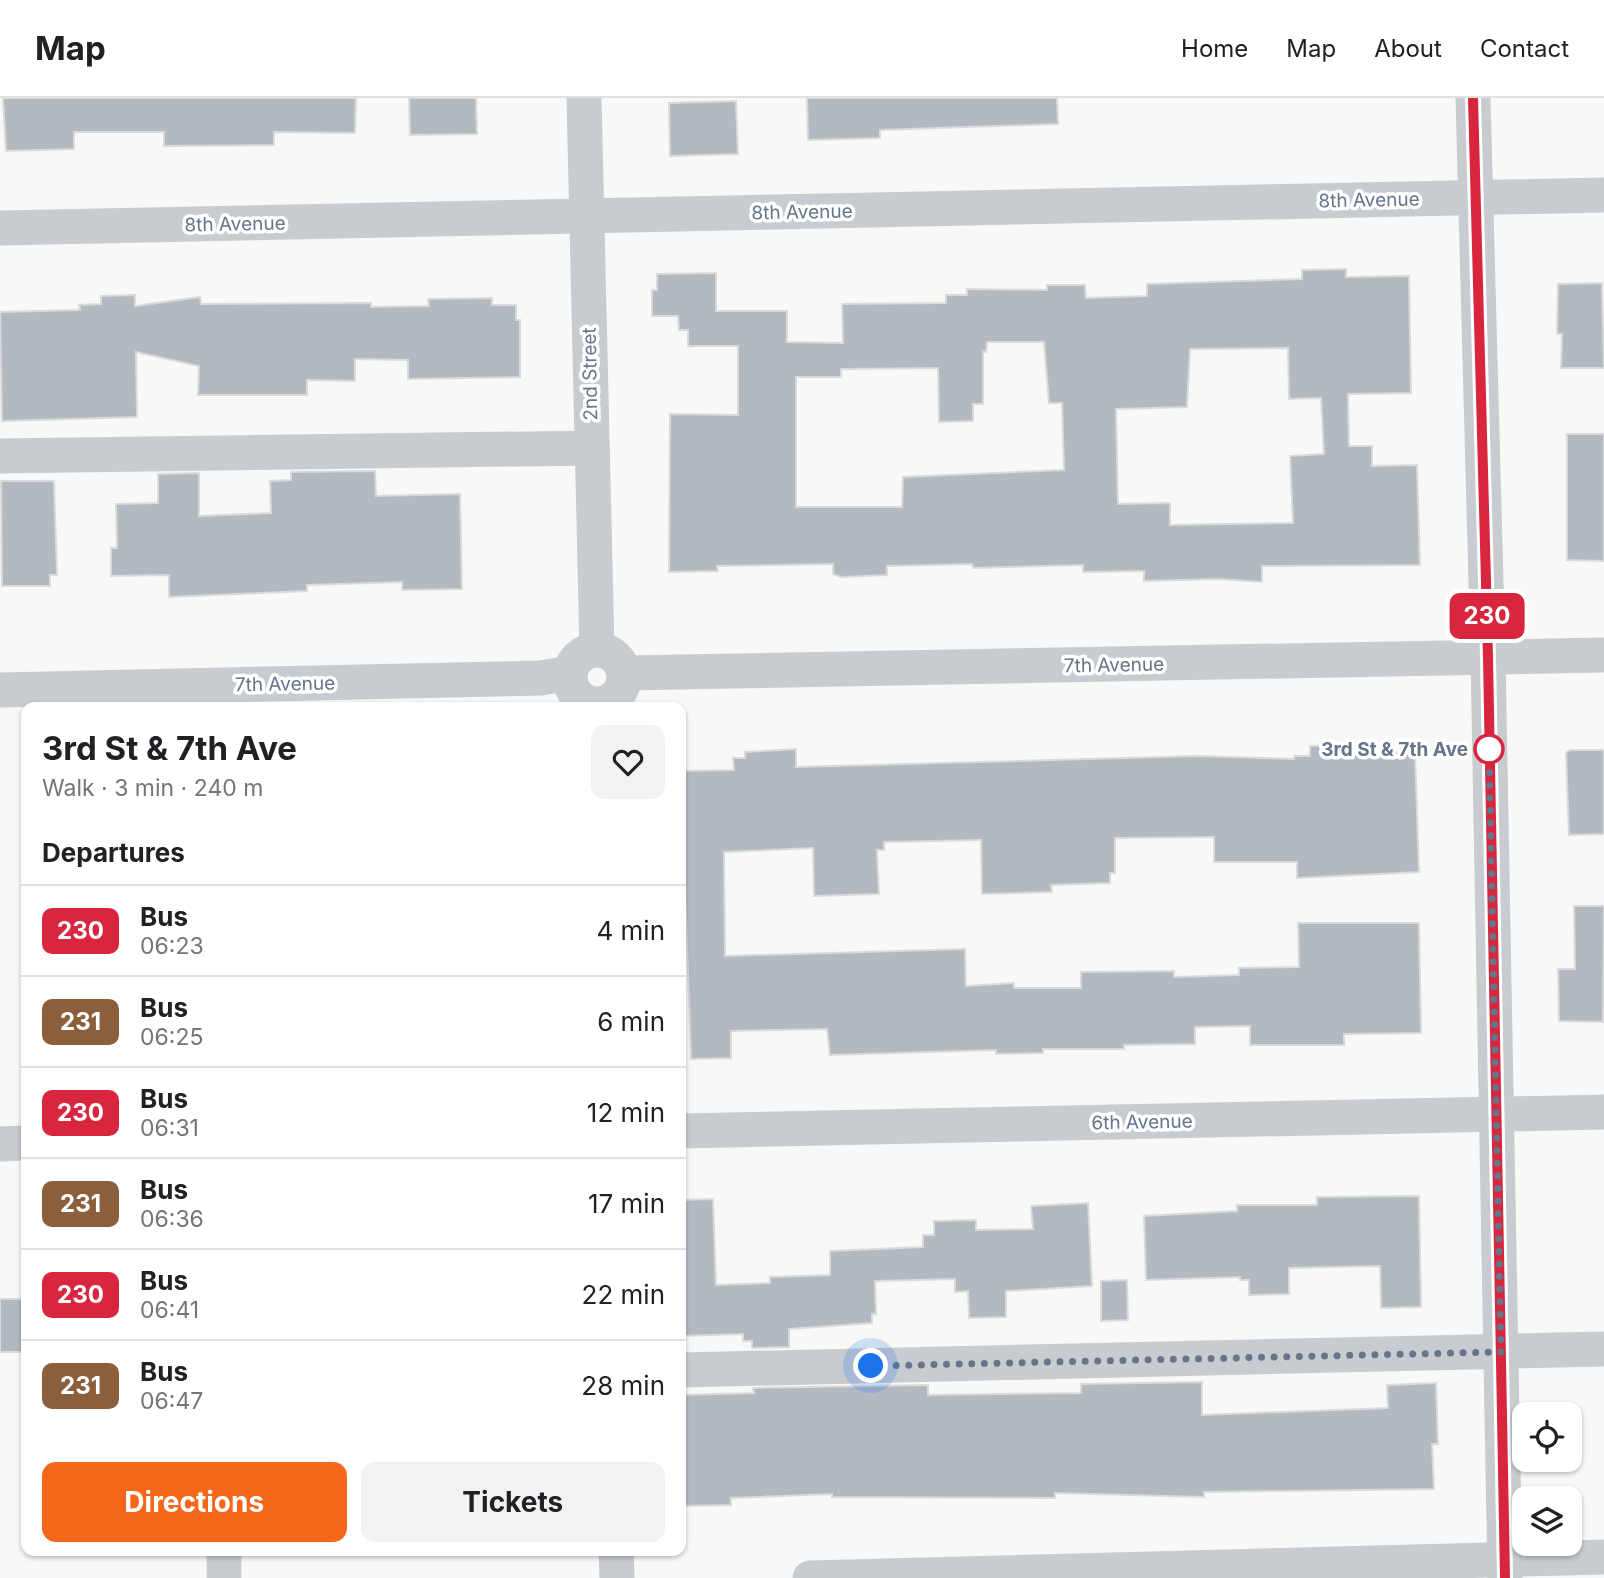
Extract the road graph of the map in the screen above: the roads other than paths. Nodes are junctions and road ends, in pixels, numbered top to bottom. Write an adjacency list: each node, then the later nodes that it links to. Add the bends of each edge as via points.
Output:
1 (584, 98): 5 (street, 2nd Street)
2 (1473, 98): 4 (street)
3 (1604, 195): 4 (street, 8th Avenue)
4 (1476, 198): 5 (street, 8th Avenue); 11 (street)
5 (587, 216): 6 (street, 8th Avenue); 7 (street, 2nd Street)
6 (0, 229)
7 (592, 448): 8 (street); 9 (street, 2nd Street)
8 (0, 456)
9 (597, 650): 12 (street, via 578,658); 13 (street, via 617,657)
10 (1604, 655): 11 (street, 7th Avenue)
11 (1488, 657): 13 (street, 7th Avenue); 18 (street)
12 (570, 673): 14 (street, 7th Avenue, via 541,678); 15 (street, via 573,691)
13 (624, 673): 16 (street, via 621,691)
14 (0, 690)
15 (588, 702)
16 (606, 702)
17 (1604, 1112): 18 (street, 6th Avenue)
18 (1496, 1115): 19 (street, 6th Avenue); 23 (street)
19 (686, 1131)
20 (21, 1143): 21 (street)
21 (0, 1144)
22 (1604, 1349): 23 (street)
23 (1501, 1352): 24 (street); 28 (street)
24 (686, 1370)
25 (224, 1556): 29 (street)
26 (616, 1556): 30 (street)
27 (1604, 1556): 28 (street)
28 (1505, 1568): 31 (street)
29 (224, 1578)
30 (617, 1578)
31 (810, 1578)

